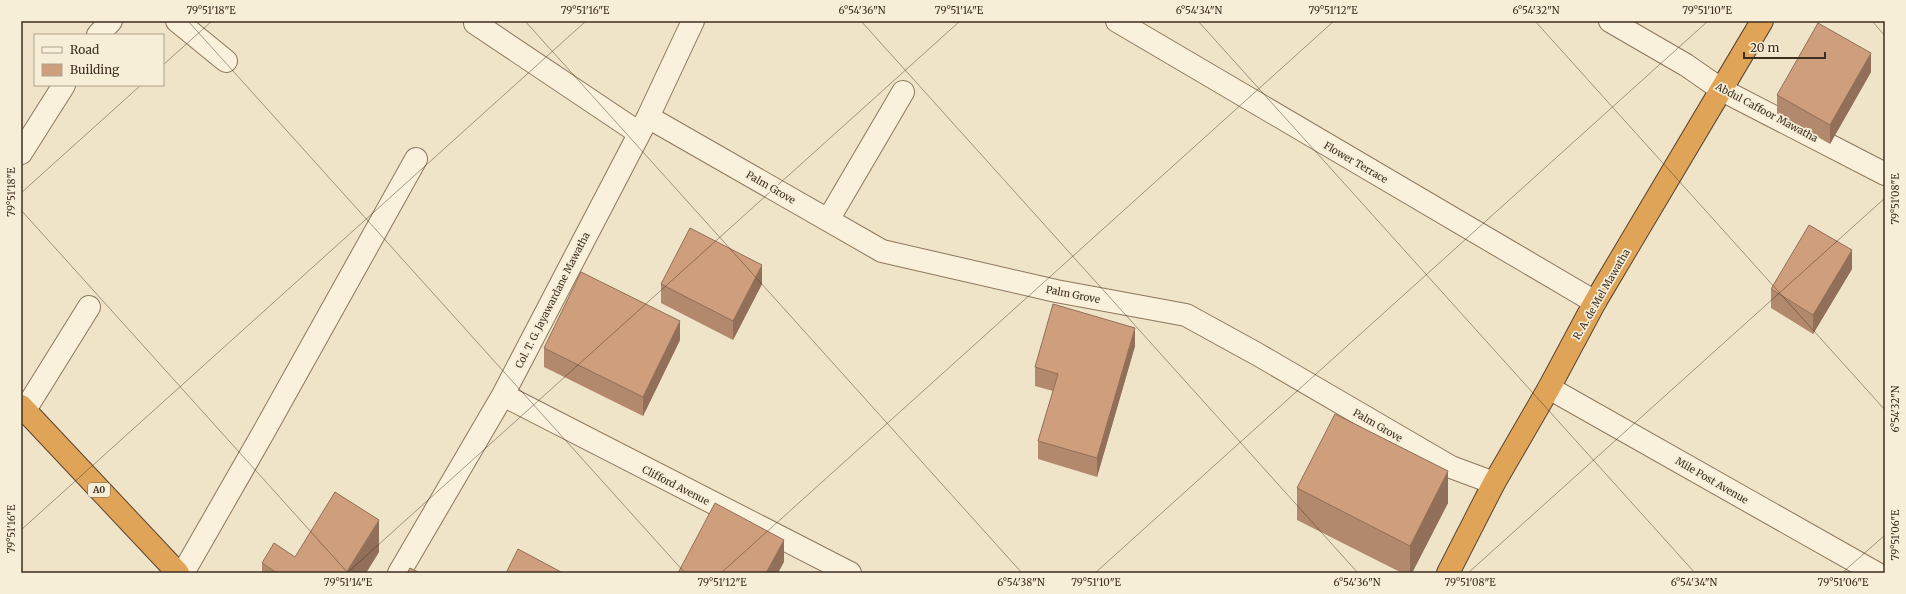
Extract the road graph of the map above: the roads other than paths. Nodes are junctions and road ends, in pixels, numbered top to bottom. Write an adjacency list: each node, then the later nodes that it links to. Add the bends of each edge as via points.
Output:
1 (111, 21): 8 (street)
2 (177, 21): 9 (street)
3 (693, 21): 13 (street, Col. T. G. Jayawardane Mawatha)
4 (1117, 21): 18 (street, Flower Terrace)
5 (1610, 21): 11 (street, Abdul Caffoor Mawatha, via 1686,65)
6 (1762, 21): 11 (highway, R. A. de Mel Mawatha)
7 (475, 23): 13 (street, Palm Grove)
8 (99, 34)
9 (226, 61)
10 (63, 86): 14 (street)
11 (1722, 90): 16 (street, Abdul Caffoor Mawatha); 18 (highway, R. A. de Mel Mawatha)
12 (903, 92): 17 (street)
13 (644, 125): 17 (street, Palm Grove); 21 (street, Col. T. G. Jayawardane Mawatha)
14 (21, 153)
15 (416, 159): 25 (street)
16 (1885, 174)
17 (828, 220): 23 (street, Palm Grove, via 882,251 1056,291 1186,315 1451,467)
18 (1595, 302): 20 (highway, R. A. de Mel Mawatha)
19 (89, 308): 22 (street)
20 (1549, 388): 23 (highway, R. A. de Mel Mawatha); 29 (street, Mile Post Avenue)
21 (503, 395): 26 (street, Col. T. G. Jayawardane Mawatha); 27 (street, Clifford Avenue)
22 (23, 408): 24 (highway, A0)
23 (1494, 483): 28 (highway, R. A. de Mel Mawatha)
24 (178, 573)
25 (183, 573)
26 (399, 573)
27 (850, 573)
28 (1448, 573)
29 (1876, 573)

